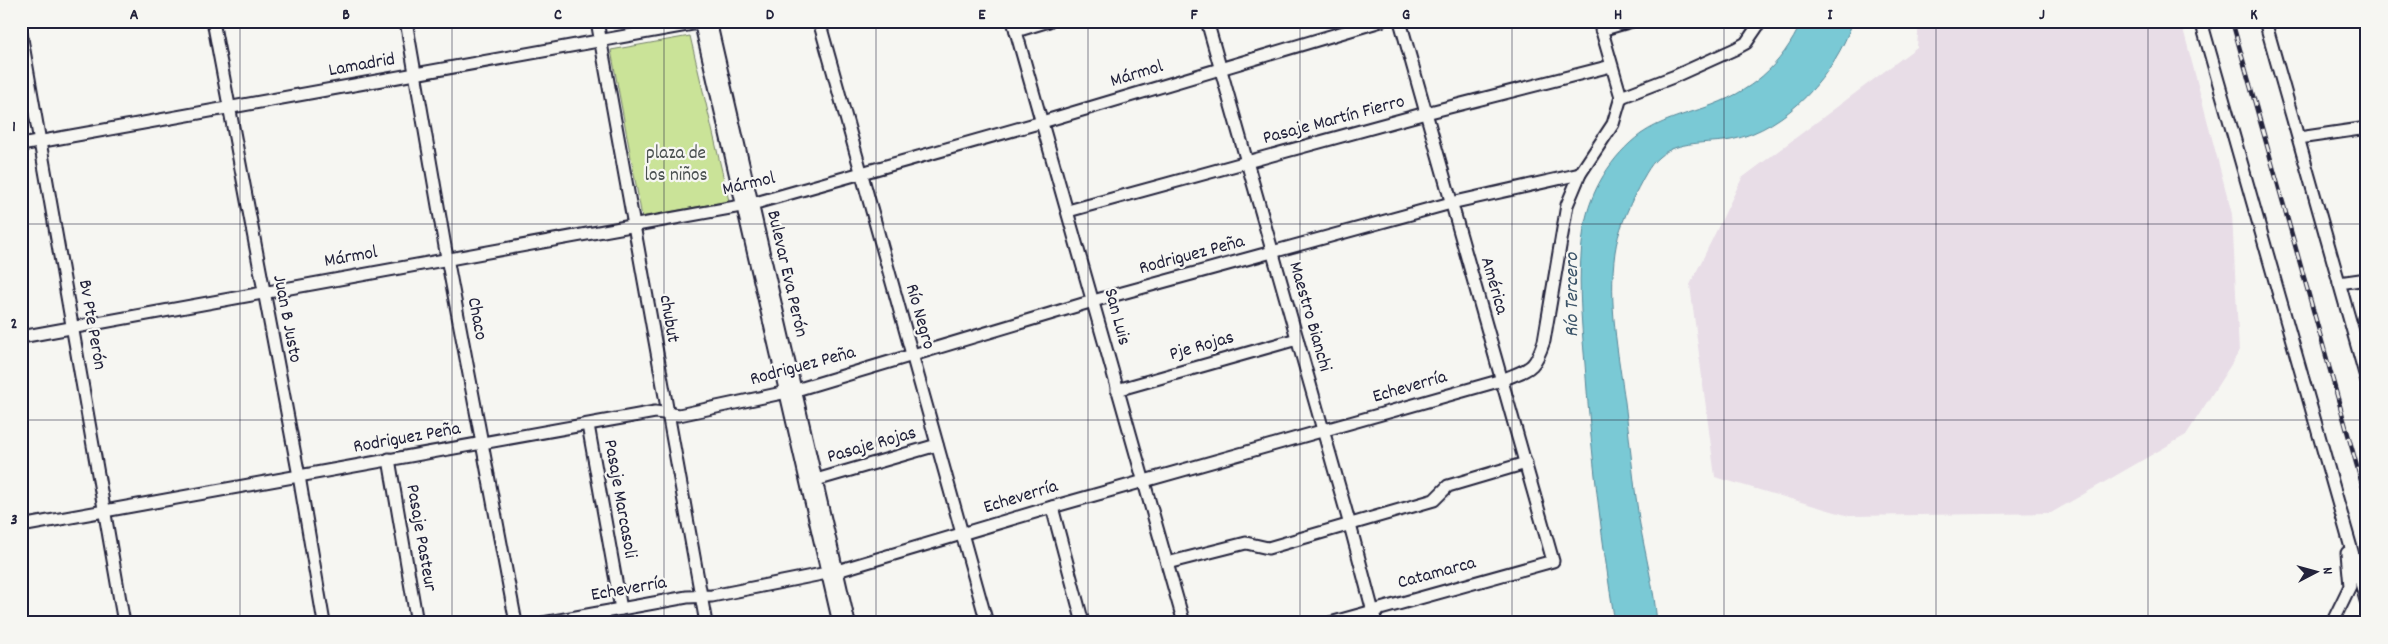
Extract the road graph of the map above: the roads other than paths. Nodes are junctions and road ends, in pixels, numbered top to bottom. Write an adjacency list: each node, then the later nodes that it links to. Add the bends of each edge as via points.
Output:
1 (213, 21): 22 (street, Juan B Justo)
2 (406, 21): 20 (street, Chaco)
3 (597, 21): 17 (street, chubut)
4 (819, 21): 30 (street, Río Negro)
5 (1049, 21): 14 (street)
6 (1207, 21): 19 (street, Maestro Bianchi)
7 (1381, 21): 19 (street, Mármol)
8 (1400, 21): 23 (street, América)
9 (1632, 21): 15 (street)
10 (1761, 21): 21 (street, via 1746,43 1736,49)
11 (2201, 21): 62 (street)
12 (2265, 21): 26 (street)
13 (705, 22): 17 (street, Lamadrid); 33 (street, Bulevar Eva Perón)
14 (1014, 26): 24 (street, San Luis)
15 (1600, 26): 18 (street)
16 (21, 33): 27 (street, Bv Pte Perón)
17 (601, 42): 20 (street, Lamadrid); 35 (street, chubut)
18 (1611, 66): 21 (street); 23 (street, Pasaje Martín Fierro)
19 (1220, 68): 24 (street, Mármol); 29 (street, Maestro Bianchi)
20 (416, 74): 22 (street, Lamadrid); 37 (street, Chaco)
21 (1621, 97): 31 (street, Echeverría, via 1613,124)
22 (230, 108): 27 (street, Lamadrid); 40 (street, Juan B Justo)
23 (1426, 114): 29 (street, Pasaje Martín Fierro); 32 (street, América)
24 (1042, 122): 30 (street, Mármol); 34 (street, San Luis)
25 (2367, 128): 26 (street)
26 (2298, 138): 39 (street)
27 (40, 141): 28 (street, Lamadrid); 42 (street, Bv Pte Perón)
28 (21, 145)
29 (1247, 163): 34 (street, Pasaje Martín Fierro); 36 (street, Maestro Bianchi)
30 (860, 174): 33 (street, Mármol); 45 (street, Río Negro)
31 (1580, 174): 32 (street, Rodriguez Peña); 46 (street, Echeverría, via 1567,205 1538,360 1532,368)
32 (1451, 203): 36 (street, Rodriguez Peña); 46 (street, América)
33 (747, 205): 35 (street, Mármol); 49 (street, Bulevar Eva Perón)
34 (1068, 211): 41 (street, San Luis)
35 (633, 224): 37 (street, Mármol); 50 (street, chubut)
36 (1273, 252): 41 (street, Rodriguez Peña); 44 (street, Maestro Bianchi)
37 (447, 258): 40 (street, Mármol); 53 (street, Chaco)
38 (2367, 279): 39 (street)
39 (2339, 283): 47 (street)
40 (263, 292): 42 (street, Mármol); 57 (street, Juan B Justo)
41 (1094, 300): 45 (street, Rodriguez Peña); 48 (street, San Luis)
42 (74, 328): 43 (street, Mármol); 61 (street, Bv Pte Perón)
43 (21, 337)
44 (1297, 339): 48 (street, Pje Rojas); 52 (street, Maestro Bianchi)
45 (911, 354): 49 (street, Rodriguez Peña); 54 (street, Río Negro)
46 (1502, 380): 52 (street, Echeverría); 56 (street, América)
47 (2367, 382)
48 (1117, 390): 59 (street, San Luis)
49 (791, 391): 50 (street, Rodriguez Peña); 58 (street, Bulevar Eva Perón); 68 (street, Bulevar Eva Perón)
50 (667, 414): 51 (street, Rodriguez Peña, via 655,412); 69 (street, chubut)
51 (588, 425): 53 (street, Rodriguez Peña); 71 (street, Pasaje Marcasoli)
52 (1323, 431): 59 (street, Echeverría); 63 (street, Maestro Bianchi)
53 (482, 444): 55 (street, Rodriguez Peña); 77 (street, Chaco)
54 (937, 445): 58 (street, Pasaje Rojas); 65 (street, Río Negro)
55 (389, 459): 57 (street, Rodriguez Peña); 76 (street, Pasaje Pasteur)
56 (1526, 463): 63 (street, via 1448,486 1434,500); 66 (street, América)
57 (299, 476): 61 (street, Rodriguez Peña); 75 (street, Juan B Justo)
58 (816, 480): 68 (street, Bulevar Eva Perón)
59 (1143, 482): 60 (street, Echeverría); 67 (street, San Luis)
60 (1052, 507): 65 (street, Echeverría); 83 (street)
61 (104, 510): 64 (street, Rodriguez Peña); 74 (street, Bv Pte Perón)
62 (2344, 524): 70 (street); 87 (street, via 2350,586)
63 (1350, 525): 67 (street, via 1268,548 1246,543); 72 (street, Maestro Bianchi)
64 (21, 526)
65 (962, 534): 68 (street, Echeverría); 82 (street, Río Negro)
66 (1553, 560): 72 (street, Catamarca)
67 (1167, 563): 84 (street, San Luis)
68 (832, 572): 69 (street, Echeverría); 80 (street, Bulevar Eva Perón); 81 (street, Bulevar Eva Perón)
69 (701, 597): 71 (street, Echeverría); 79 (street, chubut)
70 (2367, 604)
71 (621, 609): 73 (street, Echeverría)
72 (1372, 610): 85 (street, Catamarca); 86 (street, Maestro Bianchi)
73 (610, 617): 78 (street, Echeverría)
74 (124, 623)
75 (324, 623)
76 (418, 623)
77 (516, 623)
78 (543, 623)
79 (706, 623)
80 (839, 623)
81 (849, 623)
82 (988, 623)
83 (1083, 623)
84 (1184, 623)
85 (1330, 623)
86 (1376, 623)
87 (2332, 623)

